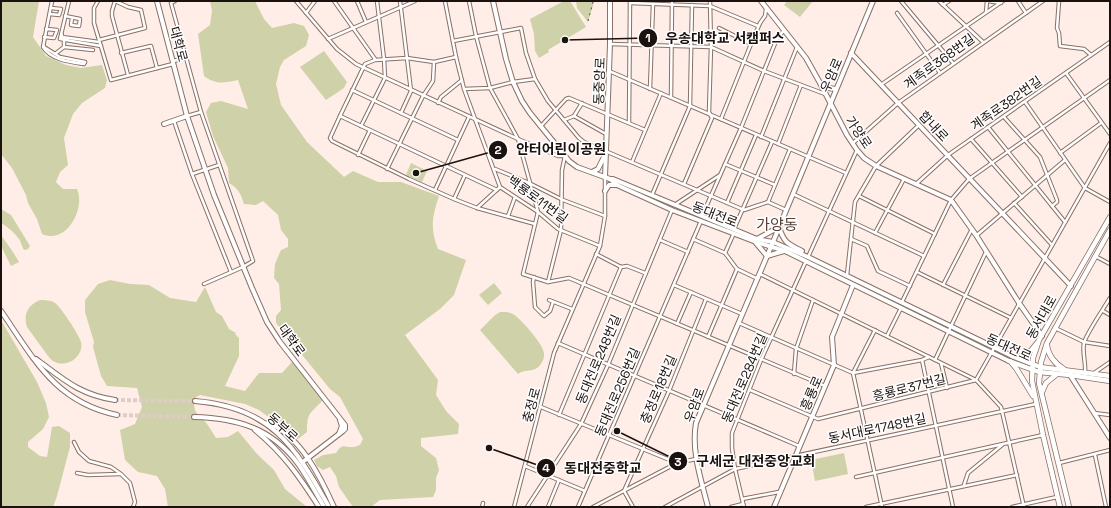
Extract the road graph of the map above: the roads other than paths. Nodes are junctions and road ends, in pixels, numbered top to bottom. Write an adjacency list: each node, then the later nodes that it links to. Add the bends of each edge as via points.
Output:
1 (52, 1): 37 (street); 78 (street, via 42,47 62,60 85,64)
2 (70, 1): 44 (street)
3 (98, 1): 60 (street, via 94,8 94,23)
4 (115, 1): 55 (street, via 112,16); 55 (street, via 141,10 145,28)
5 (157, 1): 87 (main road, 대학로)
6 (175, 1): 82 (street, 대학로, via 171,3)
7 (296, 1): 39 (street)
8 (315, 1): 39 (street)
9 (334, 1): 50 (street)
10 (357, 1): 47 (street)
11 (377, 1): 45 (street)
12 (400, 1): 36 (street)
13 (415, 1): 36 (street)
14 (445, 1): 61 (street, 백룡로11번길)
15 (469, 1): 56 (street)
16 (493, 1): 54 (main road, 동대전로)
17 (610, 1): 64 (main road, 동중앙로)
18 (710, 1): 35 (street)
19 (761, 1): 38 (main road, 가양로)
20 (873, 1): 77 (main road, 우암로)
21 (906, 1): 29 (street)
22 (939, 1): 34 (street)
23 (949, 1): 34 (street)
24 (988, 1): 30 (street); 41 (street)
25 (1018, 1): 42 (street)
26 (1043, 1): 42 (street, 계족로368번길)
27 (1059, 1): 81 (street, via 1056,28 1060,46 1084,48)
28 (630, 2): 32 (street); 66 (street)
29 (902, 2): 73 (street)
30 (1002, 2): 41 (street)
31 (672, 3): 32 (street); 33 (street); 68 (street)
32 (652, 4): 67 (street)
33 (692, 5): 35 (street); 70 (street)
34 (943, 5): 49 (street)
35 (710, 6): 48 (street); 71 (street)
36 (400, 7): 45 (street); 83 (street)
37 (51, 8): 43 (street); 43 (street, via 61,8 59,15)
38 (766, 8): 48 (street, via 765,16); 53 (main road, 가양로)
39 (306, 13): 59 (street)
40 (897, 13): 79 (street)
41 (986, 13): 49 (street)
42 (1026, 13): 62 (street, 계족로368번길)
43 (50, 14): 52 (street)
44 (66, 17): 46 (street); 58 (street, via 62,36)
45 (379, 17): 47 (street); 84 (street)
46 (72, 18)
47 (366, 22): 50 (street)
48 (758, 26): 65 (street)
49 (967, 27): 62 (street); 73 (street)
50 (352, 28): 59 (street); 85 (street)
51 (719, 28): 65 (street)
52 (46, 29): 57 (street); 57 (street, via 56,30 54,38)
53 (784, 30): 72 (main road, 가양로); 93 (street, 동대전로256번길, via 776,41)
54 (500, 31): 56 (street); 99 (street, via 521,28); 103 (main road, 동대전로)
55 (116, 36): 60 (street); 76 (street)
56 (476, 36): 61 (street); 107 (street)
57 (44, 37): 78 (street, via 44,47)
58 (64, 39): 60 (street); 69 (street); 74 (street)
59 (328, 39): 91 (street, via 347,58)
60 (99, 41): 69 (street)
61 (454, 41): 80 (street, 백룡로11번길)
62 (983, 42): 89 (street, 계족로368번길)
63 (1110, 43): 81 (street, 계족로382번길)
64 (610, 44): 66 (street); 92 (main road, 동중앙로)
65 (751, 44): 86 (street)
66 (630, 45): 67 (street); 100 (street)
67 (652, 45): 68 (street); 109 (street)
68 (671, 45): 70 (street); 116 (street)
69 (101, 46): 96 (street, via 110,80)
70 (691, 46): 71 (street); 124 (street)
71 (711, 46): 86 (street); 129 (street)
72 (797, 46): 98 (street); 104 (main road, 가양로)
73 (938, 46): 79 (street); 89 (street)
74 (64, 47): 75 (street); 78 (street)
75 (94, 50)
76 (121, 53): 90 (street, via 151,46); 96 (street)
77 (851, 53): 105 (main road, 합내로); 111 (main road, 우암로)
78 (55, 54)
79 (926, 55): 94 (street); 105 (street)
80 (456, 56): 88 (street); 101 (street, 백룡로11번길)
81 (1090, 56): 95 (street, 계족로382번길)
82 (186, 58): 87 (street); 126 (street, 대학로)
83 (407, 58): 84 (street); 88 (street); 112 (street)
84 (384, 59): 85 (street); 97 (street)
85 (375, 60): 91 (street, via 365,64)
86 (744, 61): 93 (street); 136 (street)
87 (173, 62): 90 (street); 130 (main road, 대학로)
88 (434, 62): 115 (street, via 434,81)
89 (953, 63): 94 (street, 계족로368번길)
90 (157, 68): 96 (street)
91 (363, 68): 97 (street); 110 (street)
92 (609, 71): 100 (street); 128 (main road, 동중앙로)
93 (764, 71): 98 (street); 147 (street, 동대전로256번길)
94 (940, 73): 122 (street, 계족로368번길)
95 (1066, 73): 117 (street); 119 (street, 계족로382번길)
96 (128, 76)
97 (385, 78): 112 (street); 118 (street)
98 (784, 78): 106 (street); 154 (street)
99 (535, 79): 103 (street); 125 (street)
100 (629, 79): 109 (street); 140 (street)
101 (462, 80): 108 (street, 백룡로11번길); 120 (street, via 441,97)
102 (1110, 80): 117 (street)
103 (513, 82): 107 (street); 145 (main road, 동대전로, via 522,101)
104 (820, 83): 111 (main road); 114 (main road, 가양로)
105 (882, 84): 122 (main road, 합내로)
106 (802, 85): 114 (street); 162 (street)
107 (490, 88): 108 (street); 157 (street)
108 (464, 89): 139 (street, 백룡로11번길)
109 (650, 89): 113 (street)
110 (352, 90): 118 (street); 131 (street)
111 (836, 90): 123 (main road, 우암로)
112 (411, 91): 115 (street); 127 (street)
113 (661, 93): 116 (street); 150 (street)
114 (826, 94): 123 (main road, 가양로)
115 (423, 96): 120 (street); 135 (street)
116 (671, 97): 124 (street)
117 (1085, 98): 141 (street); 148 (street)
118 (374, 100): 127 (street); 144 (street)
119 (1025, 102): 134 (street, 계족로382번길); 148 (street)
120 (438, 103): 133 (street)
121 (582, 103): 125 (street, 동중앙로, via 566,99); 128 (street, 동중앙로); 132 (street)
122 (898, 103): 143 (main road, 합내로); 163 (street, 계족로368번길)
123 (830, 104): 163 (main road, 가양로); 172 (main road, 우암로)
124 (690, 106): 129 (street); 187 (street)
125 (555, 110): 138 (street); 145 (street)
126 (201, 112): 130 (street); 177 (street, 대학로)
127 (401, 113): 135 (street)
128 (607, 115): 140 (street, 동중앙로); 151 (main road, 동중앙로)
129 (711, 115): 136 (street); 197 (street, via 712,118)
130 (187, 116): 137 (main road); 182 (main road, 대학로)
131 (340, 116): 144 (street); 169 (street, via 330,138)
132 (574, 116): 138 (street); 151 (street, 동중앙로)
133 (469, 117): 139 (street); 156 (street)
134 (1004, 117): 146 (street, 계족로382번길); 158 (street)
135 (411, 118): 156 (street); 161 (street)
136 (720, 119): 147 (street)
137 (174, 120): 142 (main road); 186 (street)
138 (564, 120): 167 (street, via 579,138)
139 (476, 121): 157 (street); 181 (street, 백룡로11번길)
140 (628, 123): 150 (street, 동중앙로)
141 (1101, 123): 152 (street); 168 (street)
142 (164, 124)
143 (920, 125): 170 (main road, 합내로); 179 (street)
144 (362, 126): 149 (street)
145 (540, 126): 171 (main road, 동대전로)
146 (988, 127): 155 (street, 계족로382번길); 166 (street)
147 (741, 128): 153 (street); 176 (street, 동대전로256번길)
148 (1043, 128): 158 (street); 168 (street)
149 (370, 130): 161 (street); 169 (street)
150 (645, 130): 174 (street)
151 (606, 134): 167 (main road, 동중앙로)
152 (1110, 134)
153 (756, 135): 154 (street); 183 (street)
154 (761, 137): 159 (street)
155 (971, 139): 170 (street, 계족로382번길); 175 (street)
156 (458, 140): 178 (street)
157 (518, 140): 171 (street, via 558,156); 196 (street)
158 (1025, 140): 166 (street); 190 (street, via 1040,157)
159 (772, 142): 162 (street); 192 (street)
160 (1110, 143): 203 (street)
161 (399, 144): 178 (street); 180 (street)
162 (778, 144): 164 (street)
163 (852, 144): 165 (main road, 가양로)
164 (790, 149): 172 (street); 200 (street)
165 (857, 150): 179 (main road, 가양로); 185 (street)
166 (1008, 152): 175 (street); 201 (street)
167 (605, 153): 174 (street); 184 (main road, via 598,170); 191 (main road, 동중앙로)
168 (1060, 153): 173 (street)
169 (358, 155): 180 (street)
170 (948, 155): 195 (main road, 합내로); 198 (street, 계족로382번길)
171 (565, 156): 184 (main road, 동대전로); 215 (street, via 562,170)
172 (808, 157): 185 (street); 208 (main road, 우암로)
173 (1065, 160): 190 (street); 203 (street)
174 (632, 162): 187 (street)
175 (992, 163): 195 (street); 212 (street)
176 (725, 164): 183 (street); 188 (street, 동대전로256번길)
177 (219, 165): 182 (street); 265 (street, 대학로, via 253,260)
178 (446, 166): 189 (street); 204 (street)
179 (876, 166): 194 (main road, 가양로); 211 (street)
180 (387, 169): 204 (street)
181 (494, 169): 196 (street); 202 (street, 백룡로11번길)
182 (206, 170): 186 (street); 265 (main road, 대학로)
183 (741, 170): 192 (street); 219 (street)
184 (590, 172): 191 (main road, 동대전로)
185 (846, 173): 229 (street)
186 (192, 174): 268 (street)
187 (661, 174): 197 (street); 209 (street)
188 (720, 174): 206 (street, 동대전로); 210 (street, 동대전로256번길)
189 (465, 175): 205 (street); 214 (street)
190 (1047, 175): 201 (street); 222 (street, via 1057,200)
191 (605, 177): 193 (main road, 동대전로); 207 (street, 충정로)
192 (757, 177): 200 (street); 225 (street)
193 (610, 179): 199 (main road, 동대전로); 209 (main road, 동대전로, via 613,178)
194 (904, 179): 198 (main road, 가양로); 227 (street)
195 (969, 179): 216 (street); 230 (main road, 합내로)
196 (529, 183): 215 (street); 228 (street)
197 (684, 184): 206 (street)
198 (916, 184): 216 (main road, 가양로)
199 (617, 185): 207 (main road, via 609,185); 224 (main road, 동대전로)
200 (775, 185): 217 (street)
201 (1035, 185): 212 (street); 222 (street)
202 (500, 187): 205 (street); 213 (street, 백룡로11번길)
203 (1085, 188): 218 (street); 236 (street)
204 (435, 190): 214 (street)
205 (497, 190): 223 (street)
206 (698, 190): 210 (street); 221 (street, 동대전로)
207 (606, 191): 232 (street, 충정로)
208 (793, 194): 226 (main road, 우암로); 229 (street)
209 (652, 195): 221 (main road, 동대전로)
210 (711, 196): 219 (street); 233 (street, 동대전로256번길)
211 (859, 196): 227 (street); 235 (street, via 855,202)
212 (1022, 196): 220 (street)
213 (515, 197): 228 (street, 백룡로11번길); 231 (street)
214 (454, 199): 223 (street)
215 (562, 200): 232 (street); 240 (street)
216 (951, 200): 239 (main road, 가양로); 244 (street)
217 (768, 202): 225 (street); 226 (street)
218 (1110, 202)
219 (727, 203): 225 (street)
220 (1014, 203): 230 (street); 251 (street)
221 (676, 205): 233 (main road, 동대전로)
222 (1052, 206): 236 (street)
223 (477, 208): 231 (street)
224 (672, 210): 233 (main road, 동대전로); 248 (street, 동대전로248번길)
225 (744, 210): 241 (street)
226 (786, 210): 238 (main road, 우암로)
227 (887, 210): 242 (street); 244 (street)
228 (538, 212): 237 (street); 240 (street, 백룡로11번길)
229 (830, 212): 235 (street); 259 (street)
230 (1001, 214): 245 (street); 262 (main road, 합내로)
231 (508, 216): 237 (street)
232 (605, 216): 252 (street, 충정로)
233 (702, 218): 241 (main road, 동대전로); 246 (street, 동대전로256번길)
234 (1110, 218): 282 (main road, 동서대로)
235 (852, 222): 242 (street); 247 (street)
236 (1065, 222): 251 (street)
237 (535, 224): 273 (street, via 523,274)
238 (779, 227): 249 (main road); 250 (main road, 우암로); 259 (main road, via 787,244)
239 (972, 229): 245 (main road, 가양로); 278 (street)
240 (561, 230): 252 (street, 백룡로11번길); 275 (street)
241 (734, 231): 249 (main road, 동대전로); 256 (street)
242 (875, 232): 260 (street)
243 (1109, 233): 261 (main road, 동서대로)
244 (935, 234): 260 (street)
245 (976, 235): 254 (main road, 가양로)
246 (693, 239): 255 (street, 동대전로256번길); 256 (street)
247 (851, 239): 272 (street); 281 (street, via 867,246 878,271)
248 (660, 240): 255 (street); 270 (street, 동대전로248번길)
249 (757, 241): 250 (main road, 동대전로); 258 (main road)
250 (773, 244): 253 (main road, 동대전로); 258 (main road, 우암로); 259 (main road, 동대전로)
251 (1052, 244): 262 (street)
252 (600, 246): 257 (street, 충정로)
253 (785, 251): 258 (main road); 263 (main road, 동대전로)
254 (986, 251): 286 (street); 293 (main road, 가양로)
255 (688, 252): 279 (street, 동대전로256번길)
256 (725, 253): 267 (street)
257 (596, 254): 266 (street); 277 (street, 충정로)
258 (767, 256): 271 (main road, 우암로)
259 (806, 256): 272 (main road, 동대전로)
260 (924, 256): 269 (street)
261 (1095, 256): 264 (street); 308 (main road, 동서대로)
262 (1044, 259): 282 (main road, 합내로); 293 (street)
263 (806, 261): 280 (main road, 동대전로); 283 (street, 동대전로284번길)
264 (1110, 264)
265 (243, 267): 268 (street); 384 (main road, 대학로, via 267,322 338,416 342,426 338,434)
266 (621, 267): 270 (street, via 627,266); 285 (street)
267 (736, 269): 274 (street); 295 (street)
268 (230, 272): 276 (street)
269 (917, 272): 278 (street); 281 (street)
270 (645, 273): 294 (street, 동대전로248번길)
271 (760, 274): 274 (main road, 우암로); 283 (street)
272 (847, 275): 292 (main road, 동대전로)
273 (534, 277): 275 (street); 291 (street, via 534,307 544,316 550,311)
274 (758, 279): 300 (main road, 우암로)
275 (548, 282): 277 (street, via 569,278)
276 (204, 284)
277 (583, 284): 285 (street); 297 (street, 충정로)
278 (943, 284): 286 (street)
279 (674, 285): 284 (street); 303 (street, 동대전로256번길)
280 (854, 285): 296 (main road, 동대전로); 301 (main road, 흥룡로)
281 (910, 286): 292 (street)
282 (1071, 286): 314 (main road, 동서대로)
283 (793, 290): 290 (street); 313 (street, 동대전로284번길)
284 (691, 292): 288 (street); 306 (street)
285 (609, 295): 294 (street); 322 (street)
286 (966, 296): 304 (street); 307 (street)
287 (1110, 298): 299 (street)
288 (706, 299): 295 (street); 310 (street, 충정로18번길)
289 (549, 300): 291 (street)
290 (814, 300): 301 (street); 320 (street)
291 (553, 302): 297 (street)
292 (902, 302): 307 (main road, 동대전로)
293 (1019, 303): 304 (street); 314 (main road, 가양로)
294 (632, 305): 303 (street); 331 (street, 동대전로248번길)
295 (721, 306): 300 (street); 312 (street)
296 (901, 308): 307 (main road, 동대전로); 311 (street)
297 (572, 310): 316 (street, 충정로)
298 (1, 311): 323 (main road)
299 (1103, 311): 302 (street); 315 (street)
300 (742, 314): 305 (main road, 우암로)
301 (841, 314): 309 (street); 332 (main road, 흥룡로, via 832,337)
302 (1110, 315)
303 (660, 317): 306 (street); 342 (street, 동대전로256번길)
304 (1011, 318): 321 (street)
305 (739, 323): 313 (street); 319 (main road, 우암로)
306 (677, 324): 310 (street)
307 (950, 328): 321 (main road, 동대전로); 328 (street)
308 (1055, 328): 315 (street); 317 (main road, 동서대로)
309 (875, 330): 311 (street); 339 (street)
310 (693, 331): 312 (street); 349 (street, 충정로18번길)
311 (887, 336): 324 (street)
312 (708, 337): 319 (street)
313 (772, 338): 320 (street); 326 (street, 동대전로284번길)
314 (1041, 338): 325 (main road, via 1029,353 1019,358); 333 (main road, 동서대로)
315 (1084, 342): 318 (street); 336 (street)
316 (558, 343): 322 (street); 356 (street, 충정로)
317 (1047, 343): 334 (main road, 동서대로); 335 (main road, via 1051,358)
318 (1109, 345)
319 (728, 346): 326 (street); 355 (main road, 우암로)
320 (796, 349): 332 (street); 338 (street)
321 (993, 350): 325 (main road, 동대전로); 344 (street)
322 (584, 355): 331 (street); 361 (street)
323 (32, 357): 352 (main road, via 73,387 92,395); 360 (main road, via 50,378 73,398)
324 (929, 357): 327 (street); 328 (street)
325 (1011, 358): 333 (main road, 동대전로); 354 (main road)
326 (762, 360): 338 (street); 348 (street, 동대전로284번길)
327 (922, 360): 339 (street); 350 (street)
328 (935, 360): 330 (street)
329 (1110, 362): 337 (street)
330 (941, 363): 344 (street); 347 (street)
331 (608, 365): 342 (street); 367 (street, 동대전로248번길)
332 (834, 365): 339 (street); 346 (main road, 흥룡로)
333 (1032, 367): 334 (main road, 동대전로); 354 (main road, 동서대로)
334 (1040, 370): 335 (main road); 340 (main road); 351 (main road, 동서대로)
335 (1066, 370): 336 (main road)
336 (1085, 372): 337 (main road)
337 (1093, 373): 343 (main road)
338 (794, 374): 346 (street)
339 (853, 374): 357 (street)
340 (1057, 374): 341 (main road); 351 (main road, via 1046,382)
341 (1070, 375): 345 (main road); 359 (main road)
342 (634, 376): 349 (street); 370 (street, 동대전로256번길)
343 (1110, 376)
344 (976, 380): 347 (street, 흥룡로37번길); 358 (street, via 1002,407)
345 (1110, 381)
346 (825, 386): 363 (main road, 흥룡로)
347 (947, 388): 350 (street, 흥룡로37번길)
348 (750, 390): 363 (street); 365 (street, 동대전로284번길)
349 (669, 391): 355 (street); 378 (street, 충정로18번길)
350 (928, 393): 357 (street, 흥룡로37번길); 369 (street)
351 (1042, 396): 386 (main road, 동서대로)
352 (115, 400)
353 (195, 401): 366 (main road, 동부로, via 229,406)
354 (1036, 403): 358 (street, 동서대로1748번길); 371 (main road, 동서대로)
355 (703, 405): 365 (street); 383 (main road, 우암로, via 694,432)
356 (541, 407): 361 (street); 387 (street, 충정로)
357 (861, 409): 363 (street, 흥룡로37번길, via 818,418); 373 (street)
358 (1003, 412): 369 (street, 동서대로1748번길); 375 (street)
359 (1094, 413): 362 (street); 372 (main road)
360 (117, 415)
361 (559, 415): 367 (street)
362 (1110, 415)
363 (812, 416): 377 (main road, 흥룡로)
364 (194, 417): 368 (main road, 동부로, via 224,419)
365 (737, 419): 377 (street); 388 (street, 동대전로284번길, via 732,434)
366 (262, 420): 384 (main road, via 286,434 298,445); 411 (main road, 동부로, via 292,446)
367 (581, 424): 370 (street); 392 (street, 동대전로248번길)
368 (250, 426): 409 (main road, via 294,468); 410 (main road, 동부로, via 272,438 288,452 302,469)
369 (936, 426): 373 (street, 동서대로1748번길); 382 (street)
370 (609, 435): 378 (street); 399 (street, 동대전로256번길)
371 (1043, 435): 375 (street); 402 (main road, 동서대로)
372 (1110, 438)
373 (868, 440): 381 (street, 동서대로1748번길); 389 (street)
374 (74, 442): 391 (street, via 79,452 90,461 111,467)
375 (1010, 443): 376 (street); 393 (street)
376 (1004, 444): 382 (street); 396 (street, via 968,473)
377 (800, 446): 381 (main road, 흥룡로)
378 (643, 449): 385 (street); 400 (street, 충정로18번길)
379 (1110, 450): 380 (street)
380 (1095, 455): 386 (street); 429 (street)
381 (795, 456): 388 (street, 동서대로1748번길); 401 (main road, 흥룡로)
382 (942, 457): 389 (street); 398 (street)
383 (697, 459): 385 (street); 397 (main road, 우암로)
384 (306, 460): 412 (main road)
385 (677, 463): 400 (street)
386 (1059, 463): 428 (main road, 동서대로)
387 (525, 466): 392 (street); 414 (street, 충정로)
388 (735, 469): 397 (street, 동서대로1748번길); 403 (street, 동대전로284번길)
389 (874, 472): 394 (street); 405 (street)
390 (77, 473): 391 (street, via 88,476)
391 (121, 474): 408 (street, via 130,483 135,502)
392 (548, 475): 395 (street); 415 (street, 동대전로248번길)
393 (1017, 475): 396 (street); 407 (street)
394 (856, 477)
395 (559, 480): 399 (street); 416 (street)
396 (964, 486): 398 (street)
397 (703, 487): 420 (street); 421 (main road, 우암로)
398 (949, 489): 405 (street); 425 (street)
399 (585, 491): 417 (street, 동대전로256번길)
400 (624, 491): 418 (street); 419 (street)
401 (780, 492): 403 (street); 423 (main road, 흥룡로)
402 (1057, 497): 407 (street); 427 (main road, 동서대로)
403 (742, 499): 406 (street, 동대전로284번길)
404 (483, 503): 413 (street)
405 (881, 505): 424 (street)
406 (743, 506): 422 (street)
407 (1024, 506): 426 (street)
408 (133, 507)
409 (318, 507)
410 (324, 507)
411 (329, 507)
412 (334, 507)
413 (482, 507)
414 (514, 507)
415 (527, 507)
416 (548, 507)
417 (578, 507)
418 (593, 507)
419 (633, 507)
420 (665, 507)
421 (708, 507)
422 (731, 507)
423 (774, 507)
424 (866, 507)
425 (953, 507)
426 (1012, 507)
427 (1060, 507)
428 (1069, 507)
429 (1106, 507)

